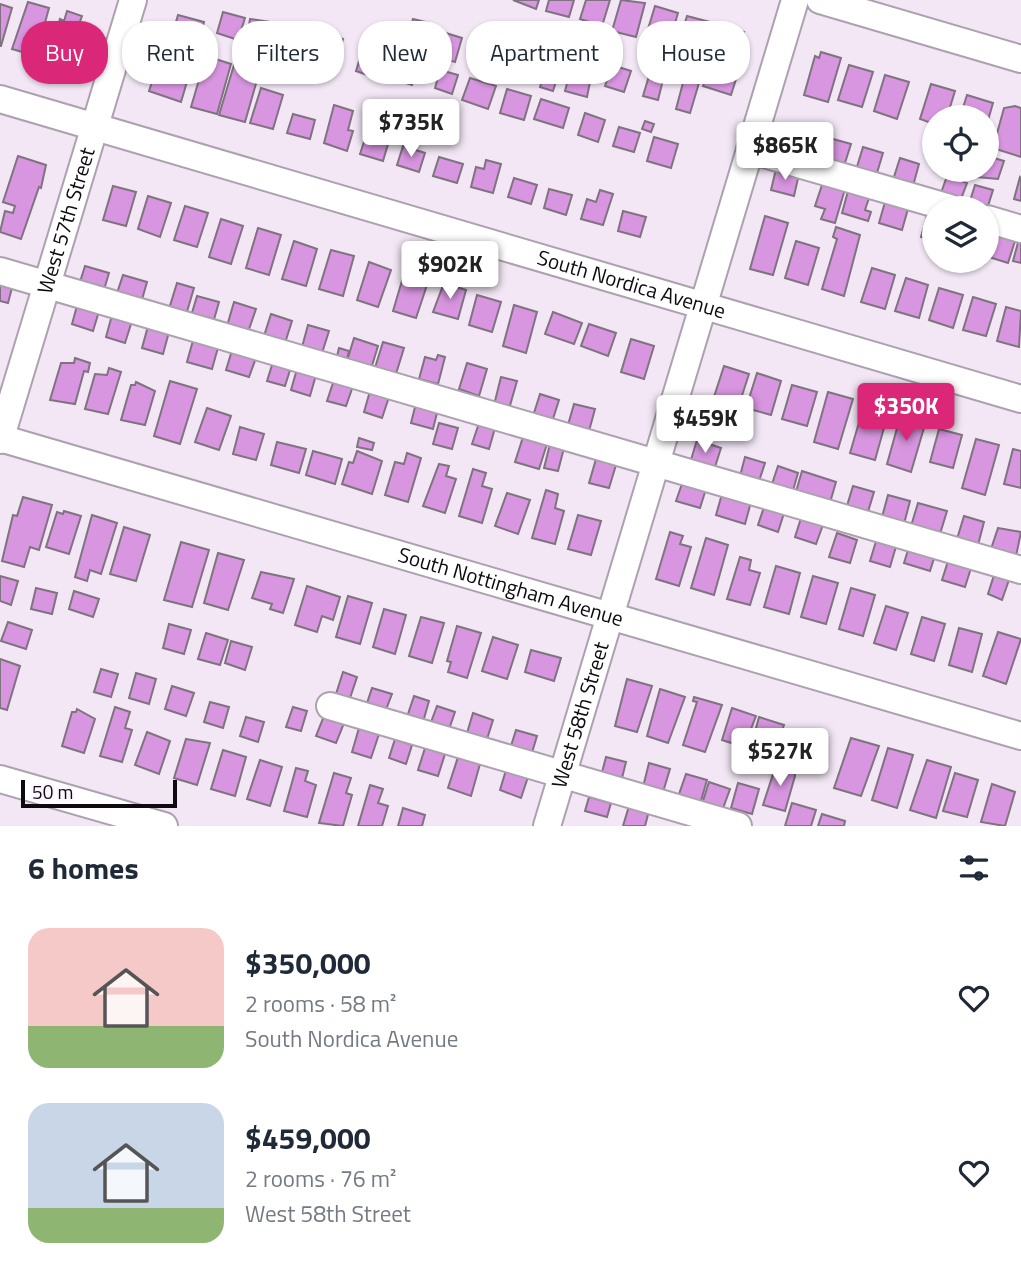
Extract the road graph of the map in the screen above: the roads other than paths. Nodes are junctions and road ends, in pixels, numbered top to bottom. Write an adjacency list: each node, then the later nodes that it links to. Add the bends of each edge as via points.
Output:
1 (133, 0): 6 (street, West 57th Street)
2 (795, 0): 7 (street, West 58th Street)
3 (820, 0): 4 (street)
4 (1021, 59)
5 (0, 99): 6 (street, South Nordica Avenue)
6 (95, 126): 12 (street, West 57th Street); 13 (street, South Nordica Avenue)
7 (750, 150): 8 (street); 13 (street, West 58th Street)
8 (922, 200)
9 (999, 223): 10 (street)
10 (1021, 229)
11 (0, 271): 12 (street)
12 (47, 284): 15 (street, West 57th Street); 16 (street)
13 (703, 305): 14 (street, South Nordica Avenue); 16 (street, West 58th Street)
14 (1021, 399)
15 (0, 439): 18 (street, South Nottingham Avenue)
16 (656, 463): 17 (street); 18 (street, West 58th Street)
17 (1021, 570)
18 (609, 618): 20 (street, South Nottingham Avenue); 21 (street, West 58th Street)
19 (330, 706): 21 (street)
20 (1021, 736)
21 (562, 775): 24 (street, West 58th Street); 25 (street)
22 (0, 779): 23 (street)
23 (164, 826)
24 (547, 826)
25 (738, 826)

